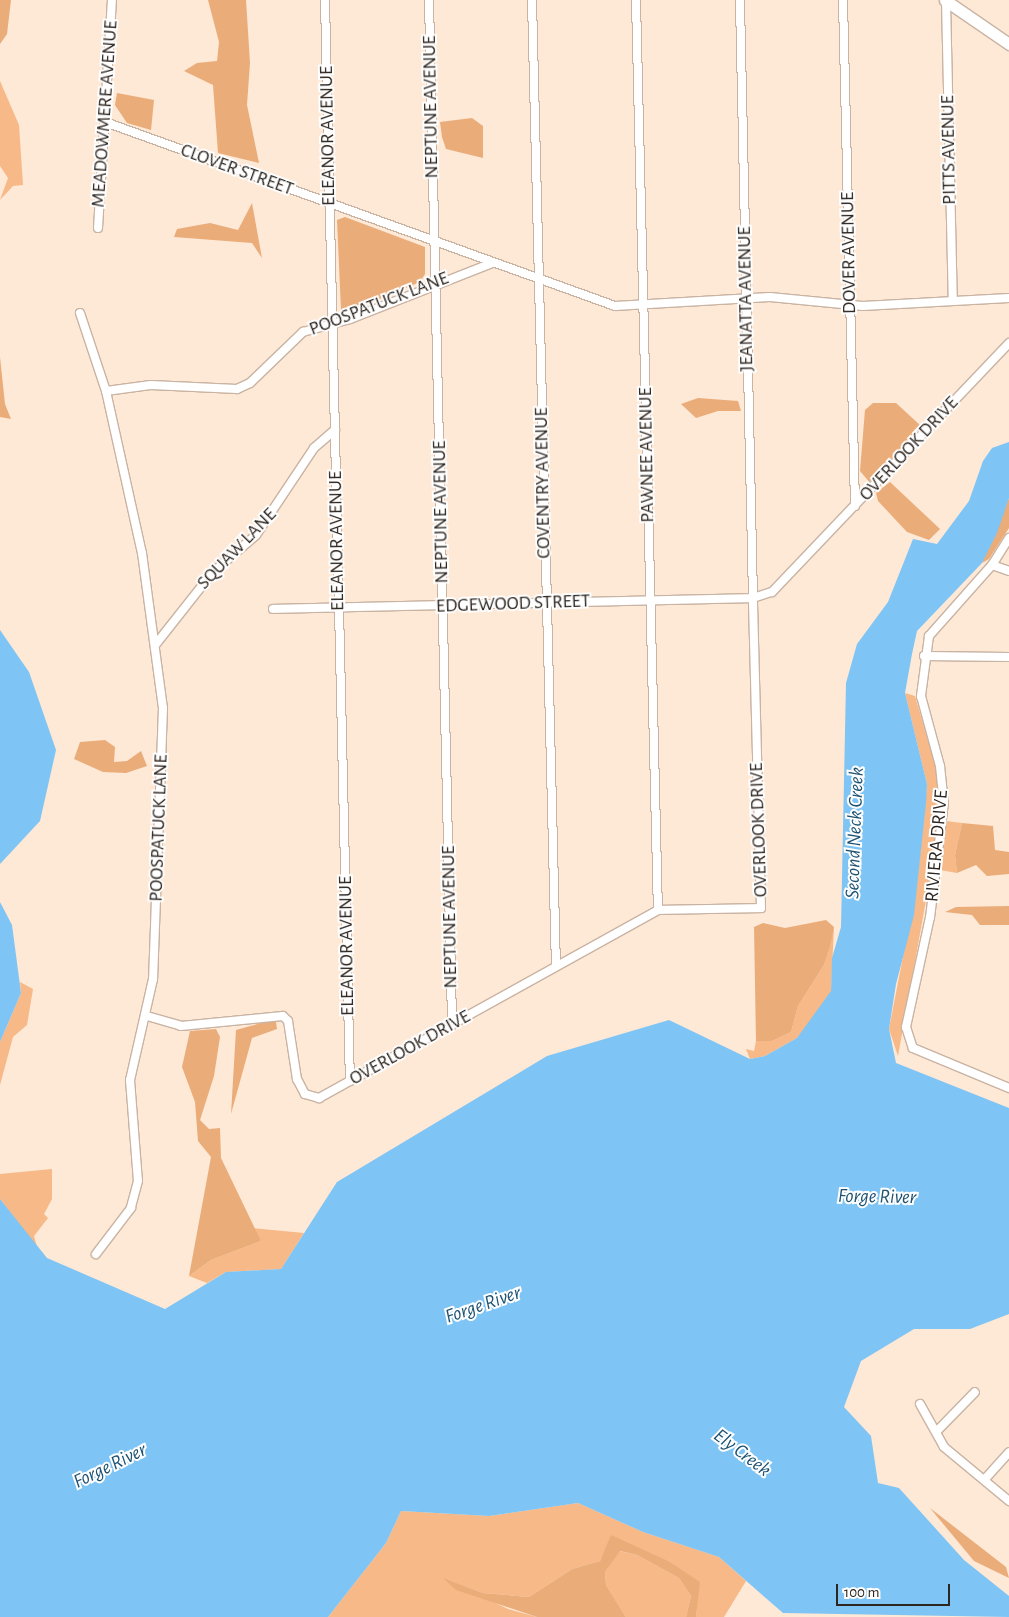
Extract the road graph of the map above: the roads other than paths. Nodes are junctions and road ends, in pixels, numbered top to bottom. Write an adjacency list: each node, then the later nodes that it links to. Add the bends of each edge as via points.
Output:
1 (112, 0): 10 (street, MEADOWMERE AVENUE)
2 (325, 0): 11 (street, ELEANOR AVENUE)
3 (429, 0): 13 (street, NEPTUNE AVENUE)
4 (532, 0): 15 (street, COVENTRY AVENUE)
5 (636, 0): 20 (street, PAWNEE AVENUE)
6 (740, 0): 17 (street, JEANATTA AVENUE)
7 (843, 0): 21 (street, DOVER AVENUE)
8 (946, 0): 9 (main road); 19 (street, PITTS AVENUE)
9 (1009, 44)
10 (105, 122): 11 (street, CLOVER STREET); 12 (street, MEADOWMERE AVENUE)
11 (329, 204): 13 (street, CLOVER STREET); 23 (street, ELEANOR AVENUE)
12 (98, 228)
13 (434, 239): 14 (street, CLOVER STREET); 16 (street, NEPTUNE AVENUE)
14 (492, 263): 15 (street, CLOVER STREET); 16 (street, POOSPATUCK LANE)
15 (538, 278): 20 (street, via 615,306); 33 (street, COVENTRY AVENUE)
16 (435, 284): 23 (street, POOSPATUCK LANE); 34 (street, NEPTUNE AVENUE)
17 (746, 298): 20 (street); 21 (street); 31 (street, JEANATTA AVENUE)
18 (1009, 298): 19 (street)
19 (953, 299): 21 (street)
20 (643, 305): 32 (street, PAWNEE AVENUE)
21 (851, 306): 27 (street, DOVER AVENUE)
22 (80, 313): 25 (street, POOSPATUCK LANE)
23 (332, 323): 25 (street, POOSPATUCK LANE, via 303,332 250,384 237,389 151,385); 26 (street, ELEANOR AVENUE)
24 (1009, 343): 27 (street, OVERLOOK DRIVE)
25 (106, 391): 37 (street, POOSPATUCK LANE, via 142,552)
26 (334, 430): 35 (street, ELEANOR AVENUE); 37 (street, SQUAW LANE, via 314,448 256,535 212,573)
27 (855, 506): 31 (street, OVERLOOK DRIVE, via 772,592)
28 (1009, 538): 29 (street, RIVIERA DRIVE)
29 (992, 565): 30 (street); 38 (street, RIVIERA DRIVE, via 929,636)
30 (1009, 571)
31 (753, 598): 32 (street, EDGEWOOD STREET); 40 (street, OVERLOOK DRIVE, via 761,908)
32 (650, 600): 33 (street, EDGEWOOD STREET); 40 (street, PAWNEE AVENUE)
33 (546, 603): 34 (street, EDGEWOOD STREET); 41 (street, COVENTRY AVENUE)
34 (443, 607): 35 (street, EDGEWOOD STREET); 43 (street, NEPTUNE AVENUE)
35 (338, 608): 36 (street, EDGEWOOD STREET); 44 (street, ELEANOR AVENUE)
36 (273, 610)
37 (156, 644): 42 (street, POOSPATUCK LANE, via 162,768 154,979)
38 (924, 656): 39 (street); 45 (street, RIVIERA DRIVE, via 921,696 940,766 944,802 930,917 908,1015 908,1042 921,1053)
39 (1009, 657)
40 (658, 910): 41 (street, OVERLOOK DRIVE)
41 (556, 966): 43 (street, OVERLOOK DRIVE)
42 (147, 1016): 44 (street, OVERLOOK DRIVE, via 181,1026 282,1016 288,1021 297,1079 305,1094 319,1098); 46 (street, POOSPATUCK LANE, via 130,1080 138,1181 131,1208)
43 (452, 1025): 44 (street, OVERLOOK DRIVE)
44 (350, 1081)
45 (1009, 1088)
46 (96, 1254)
47 (975, 1392): 49 (street)
48 (920, 1404): 49 (street)
49 (936, 1431): 51 (street, via 944,1447)
50 (1009, 1452): 51 (street)
51 (985, 1479): 52 (street)
52 (1009, 1501)

